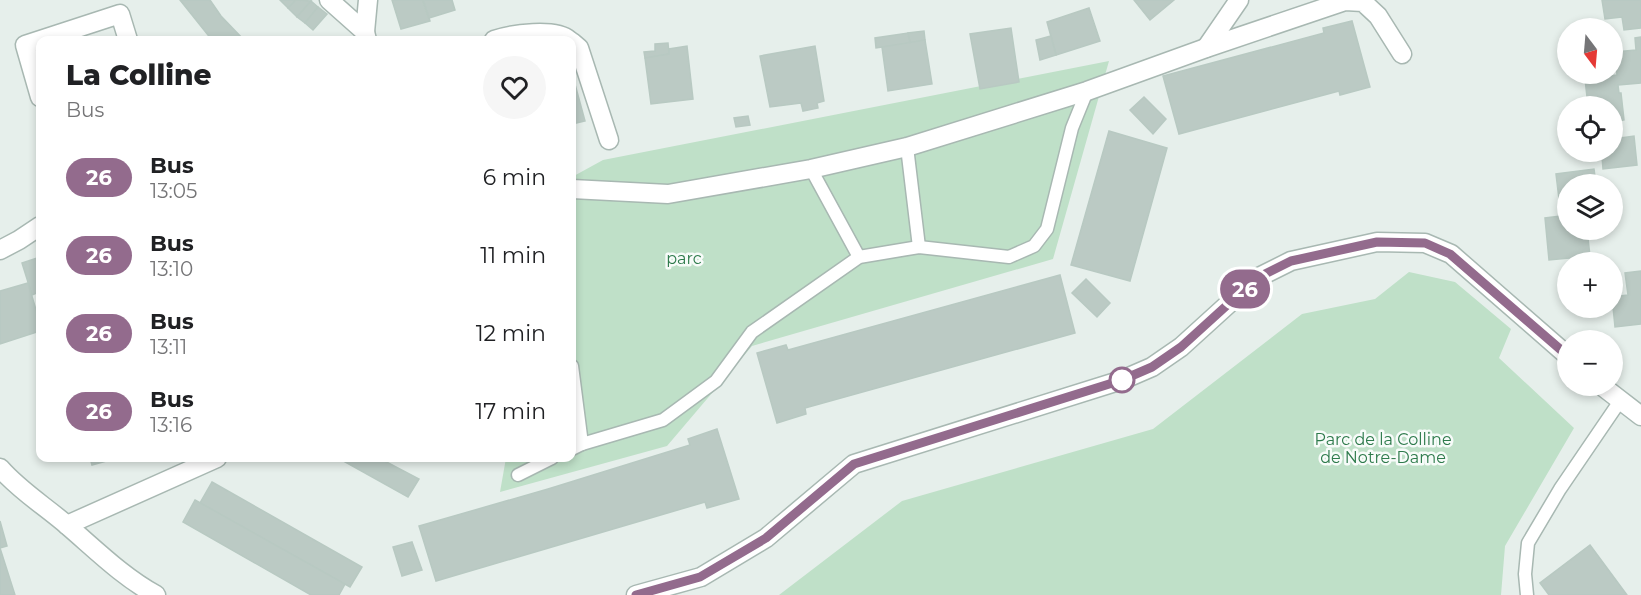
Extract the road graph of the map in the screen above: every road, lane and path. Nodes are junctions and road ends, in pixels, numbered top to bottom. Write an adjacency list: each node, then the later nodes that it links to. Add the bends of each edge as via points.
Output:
1 (329, 0): 6 (street)
2 (368, 0): 6 (street)
3 (1239, 0): 11 (street)
4 (53, 36): 5 (street, via 120,14)
5 (127, 36)
6 (366, 36)
7 (524, 36): 8 (street)
8 (564, 36)
9 (36, 41): 13 (street, via 25,45)
10 (576, 46): 15 (street)
11 (1206, 48): 12 (street, via 1345,1 1363,2 1378,16); 14 (street)
12 (1402, 54)
13 (36, 83)
14 (1086, 91): 16 (street); 20 (lane, via 1072,128 1047,229 1034,246 1009,257)
15 (609, 140)
16 (907, 147): 17 (street); 20 (lane)
17 (811, 169): 18 (street, via 668,194); 22 (lane)
18 (576, 189)
19 (36, 229): 21 (street)
20 (919, 248): 22 (lane)
21 (0, 250)
22 (859, 257): 28 (lane, via 752,332 716,381 663,420)
23 (1557, 346): 35 (street, via 1450,254 1425,243 1377,242 1291,261 1257,278 1181,347 1152,367 1122,380 854,464 766,538 700,577)
24 (1615, 396): 25 (street)
25 (1620, 400): 26 (street); 36 (lane, via 1528,543)
26 (1641, 416)
27 (576, 430): 28 (lane)
28 (577, 446)
29 (209, 462): 33 (street)
30 (544, 462): 31 (lane)
31 (518, 475)
32 (3, 476): 33 (street)
33 (67, 525): 34 (street, via 103,558)
34 (156, 595)
35 (636, 595)
36 (1527, 595)

